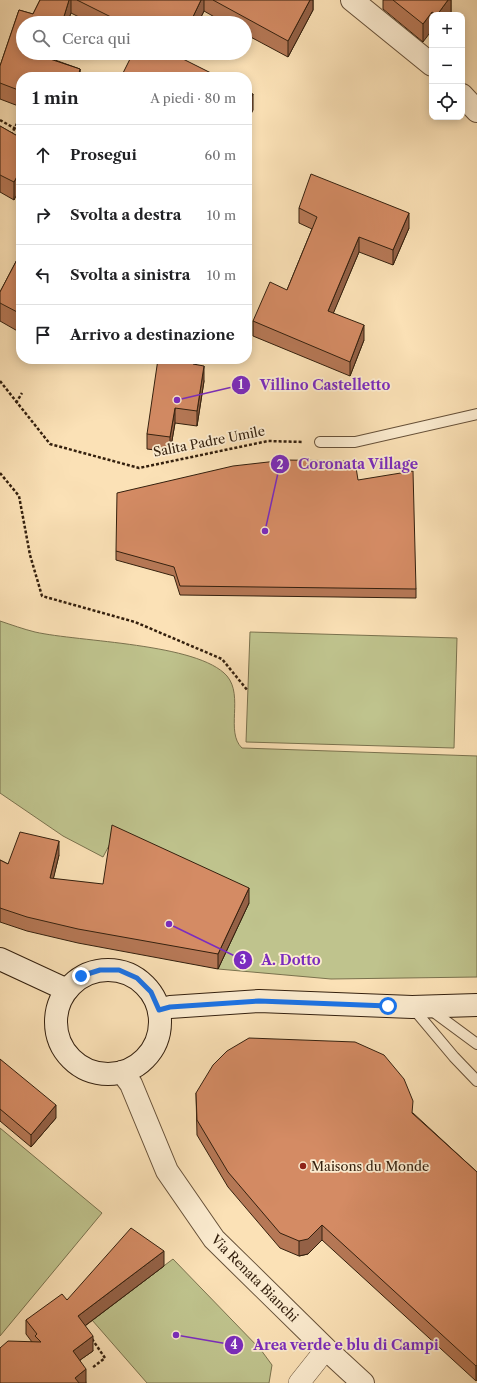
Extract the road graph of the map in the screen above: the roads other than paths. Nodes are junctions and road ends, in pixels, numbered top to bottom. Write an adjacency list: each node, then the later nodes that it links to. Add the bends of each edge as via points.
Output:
1 (352, 0): 2 (main road)
2 (429, 63)
3 (465, 97): 4 (main road)
4 (477, 111)
5 (477, 414): 6 (lane, via 355,442)
6 (320, 442)
7 (0, 959): 8 (main road)
8 (67, 990): 11 (main road, via 81,976 100,970 119,970 137,978 151,992); 13 (main road, via 58,1006 56,1025 60,1043 71,1058 86,1069 104,1074)
9 (477, 1005): 10 (main road)
10 (420, 1008): 11 (main road, via 259,1001 170,1007); 12 (lane); 14 (lane, via 454,1057)
11 (159, 1010): 13 (main road, via 161,1025 157,1041 149,1055 137,1066)
12 (477, 1044)
13 (122, 1072): 15 (main road, Via Renata Bianchi, via 131,1084 167,1171 214,1239)
14 (477, 1081)
15 (326, 1349): 16 (street); 17 (main road, Via Renata Bianchi)
16 (299, 1383)
17 (364, 1383)

